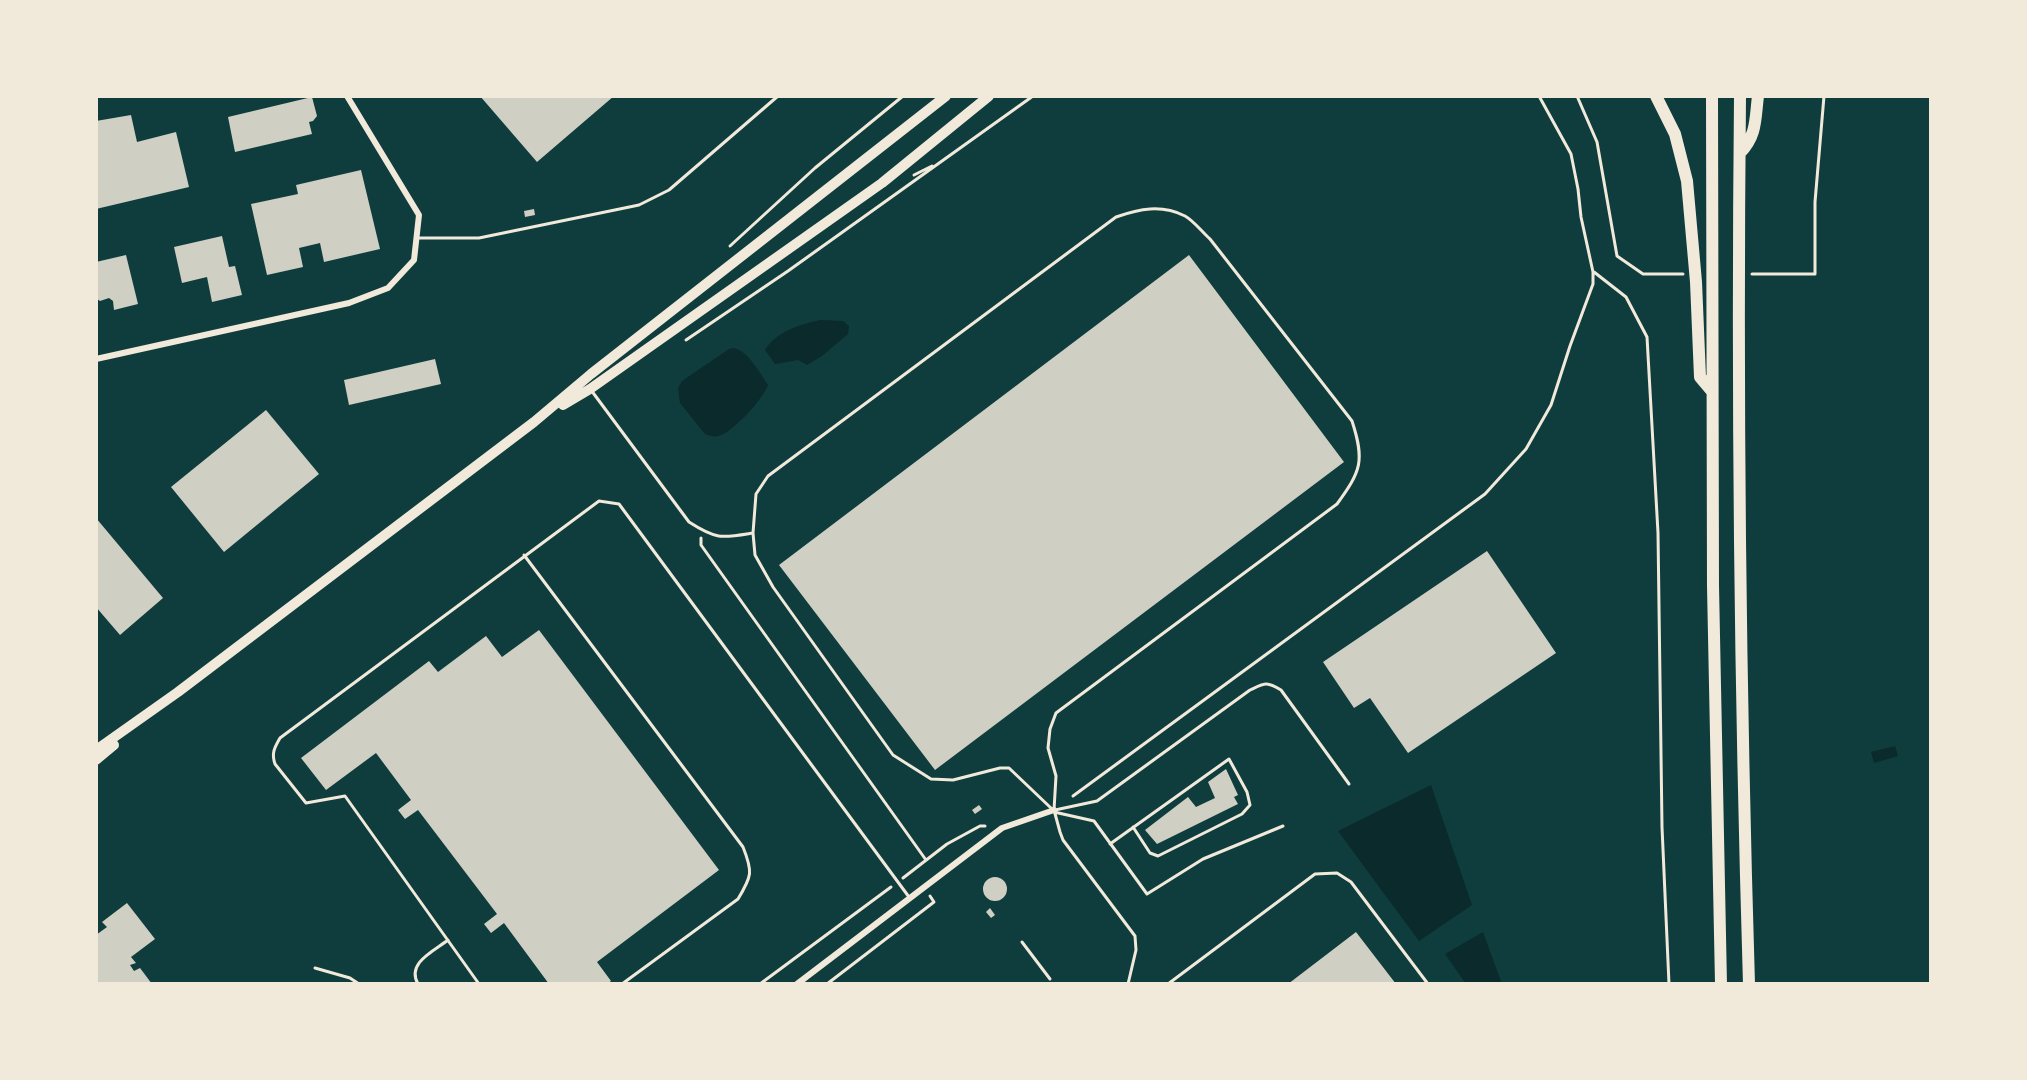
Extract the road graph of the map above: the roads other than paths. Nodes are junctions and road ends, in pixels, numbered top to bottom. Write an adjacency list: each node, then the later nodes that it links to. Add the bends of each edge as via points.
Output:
1 (347, 96): 10 (street, via 419,214)
2 (778, 96): 10 (lane, via 669,190 639,205 479,238)
3 (945, 96): 14 (main road)
4 (989, 96): 12 (main road, via 882,183)
5 (1656, 96): 13 (highway, via 1675,134 1687,181 1700,377)
6 (1712, 96): 13 (highway)
7 (1740, 96): 9 (highway)
8 (1758, 96): 9 (highway, via 1750,142)
9 (1740, 153): 39 (highway, via 1740,491)
10 (416, 238): 11 (street, via 414,260 388,288 359,299)
11 (96, 359)
12 (590, 389): 14 (main road); 15 (lane, via 689,522 721,538)
13 (1711, 390): 38 (highway)
14 (534, 422): 17 (main road)
15 (753, 533): 21 (lane, via 755,555 773,587 893,755 931,779 953,780 1009,768); 21 (lane, via 756,494 768,476 1116,217 1158,208 1186,217 1210,239 1352,421 1359,443 1355,479 1337,504 1056,712 1048,747 1056,776)
16 (524, 555): 25 (lane, via 598,501 619,504); 26 (lane, via 280,738 273,750 275,764 306,803 345,796); 33 (lane, via 743,847 751,868 750,881 738,899)
17 (178, 692): 18 (main road); 19 (main road)
18 (96, 750)
19 (96, 760)
20 (1349, 784): 21 (lane, via 1281,690 1265,683 1097,801)
21 (1054, 811): 24 (lane, via 1094,821); 25 (street, via 1002,828); 35 (lane, via 1063,840 1135,936 1136,950)
22 (1283, 826): 24 (lane, via 1203,860 1147,894)
23 (1133, 827): 23 (lane, via 1229,759 1250,805 1242,814 1158,856 1150,853); 24 (lane)
24 (1110, 844)
25 (910, 898): 34 (street)
26 (448, 940): 31 (lane, via 418,963); 32 (lane)
27 (1022, 942): 29 (lane)
28 (315, 968): 30 (lane)
29 (1050, 979)
30 (359, 984)
31 (418, 984)
32 (479, 984)
33 (622, 984)
34 (797, 984)
35 (1128, 984)
36 (1168, 984): 37 (lane, via 1315,874 1337,873 1351,882)
37 (1428, 984)
38 (1721, 984)
39 (1749, 984)

